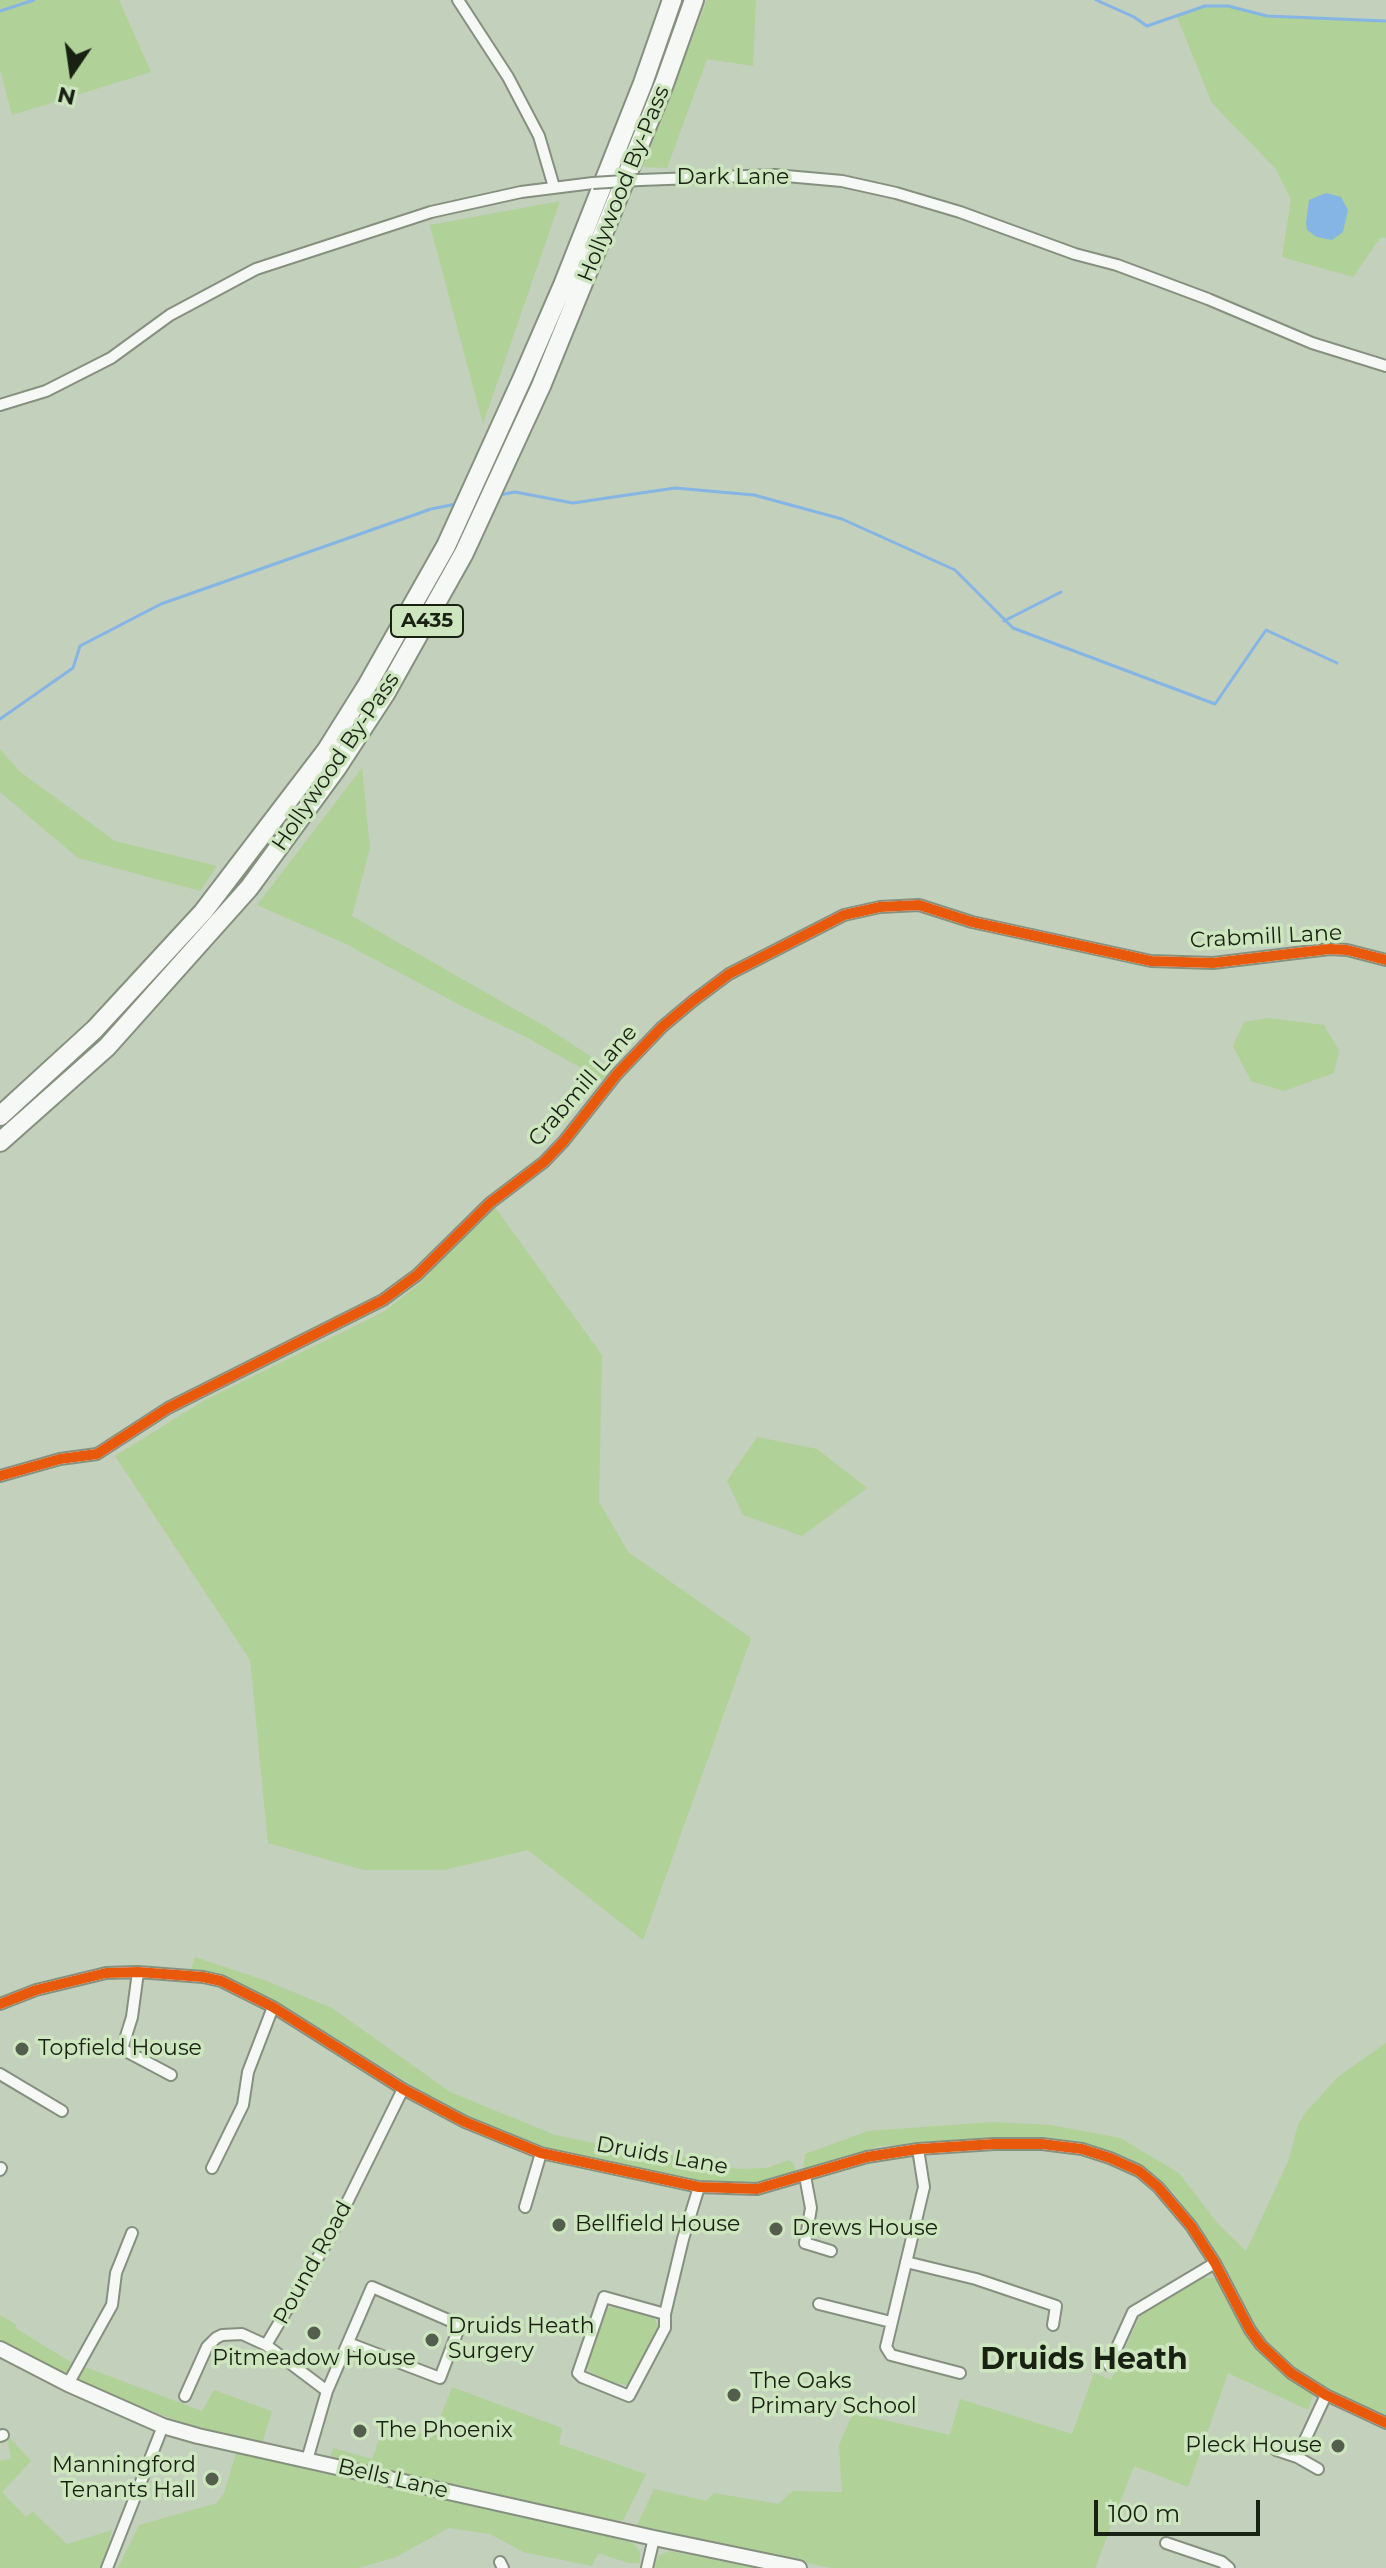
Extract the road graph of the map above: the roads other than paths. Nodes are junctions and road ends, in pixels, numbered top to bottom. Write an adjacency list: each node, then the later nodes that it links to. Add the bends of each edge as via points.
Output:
1 (458, 0): 4 (street, via 539,136)
2 (672, 0): 8 (highway, Hollywood By-Pass / A435, via 638,97 523,377 446,546 368,684 326,751 203,912 95,1029)
3 (694, 0): 9 (highway, Hollywood By-Pass / A435, via 541,386 464,553 385,694 249,888 107,1047)
4 (554, 187): 5 (street, Dark Lane, bridge, via 775,175 842,181 960,212 1117,265 1312,343); 6 (street, Dark Lane, via 431,212 256,269 170,315 111,358 46,391)
5 (1386, 366)
6 (0, 405)
7 (1386, 960): 10 (street, Crabmill Lane, via 1330,949 1213,963 1151,961 972,922 919,905 844,915 729,974 693,1001 617,1074 544,1162 490,1203 417,1275 383,1300 168,1408 97,1454)
8 (0, 1116)
9 (0, 1142)
10 (0, 1476)
11 (138, 1972): 12 (street, Druids Lane, via 76,1979); 13 (street, Druids Lane, via 221,1981); 15 (street, via 122,2049)
12 (0, 2004)
13 (273, 2007): 16 (street, Druids Lane); 20 (street, via 248,2072 243,2105)
14 (0, 2074): 17 (street)
15 (171, 2075)
16 (403, 2089): 19 (street, Druids Lane); 33 (street, Pound Road, via 330,2237)
17 (62, 2111)
18 (918, 2149): 21 (street, Druids Lane, via 867,2157); 26 (street, via 924,2187); 27 (street, Druids Lane, via 1042,2144 1110,2158 1158,2187)
19 (541, 2153): 22 (street, Druids Lane); 23 (street)
20 (212, 2168)
21 (805, 2176): 22 (street, Druids Lane, via 757,2189); 25 (street, via 811,2208 805,2243)
22 (699, 2187): 29 (street)
23 (525, 2207)
24 (132, 2233): 37 (street, via 116,2273 112,2305)
25 (831, 2251)
26 (906, 2262): 30 (street); 31 (street, via 1056,2306)
27 (1215, 2263): 35 (street, via 1133,2312); 39 (street, Druids Lane, via 1261,2345)
28 (819, 2304): 30 (street)
29 (665, 2314): 29 (street, via 665,2328 629,2396 578,2373 604,2297)
30 (891, 2322): 36 (street, via 886,2347 891,2355)
31 (1053, 2325)
32 (348, 2343): 32 (street, via 372,2287 460,2325 440,2378); 38 (street)
33 (266, 2345): 38 (street, Pound Road); 40 (street, via 242,2334 216,2338)
34 (0, 2349): 37 (street, Bells Lane)
35 (1109, 2365)
36 (960, 2373)
37 (68, 2384): 42 (street, Bells Lane)
38 (327, 2391): 45 (street)
39 (1326, 2395): 41 (street, Druids Lane); 44 (street)
40 (185, 2396)
41 (1386, 2423)
42 (163, 2426): 45 (street, Bells Lane); 49 (street)
43 (1276, 2450): 44 (street)
44 (1297, 2457): 46 (street)
45 (307, 2460): 47 (street, Bells Lane)
46 (1318, 2469)
47 (654, 2538): 50 (street); 51 (street, Bells Lane)
48 (1166, 2543): 52 (street)
49 (107, 2568)
50 (647, 2568)
51 (799, 2568)
52 (1229, 2568)

